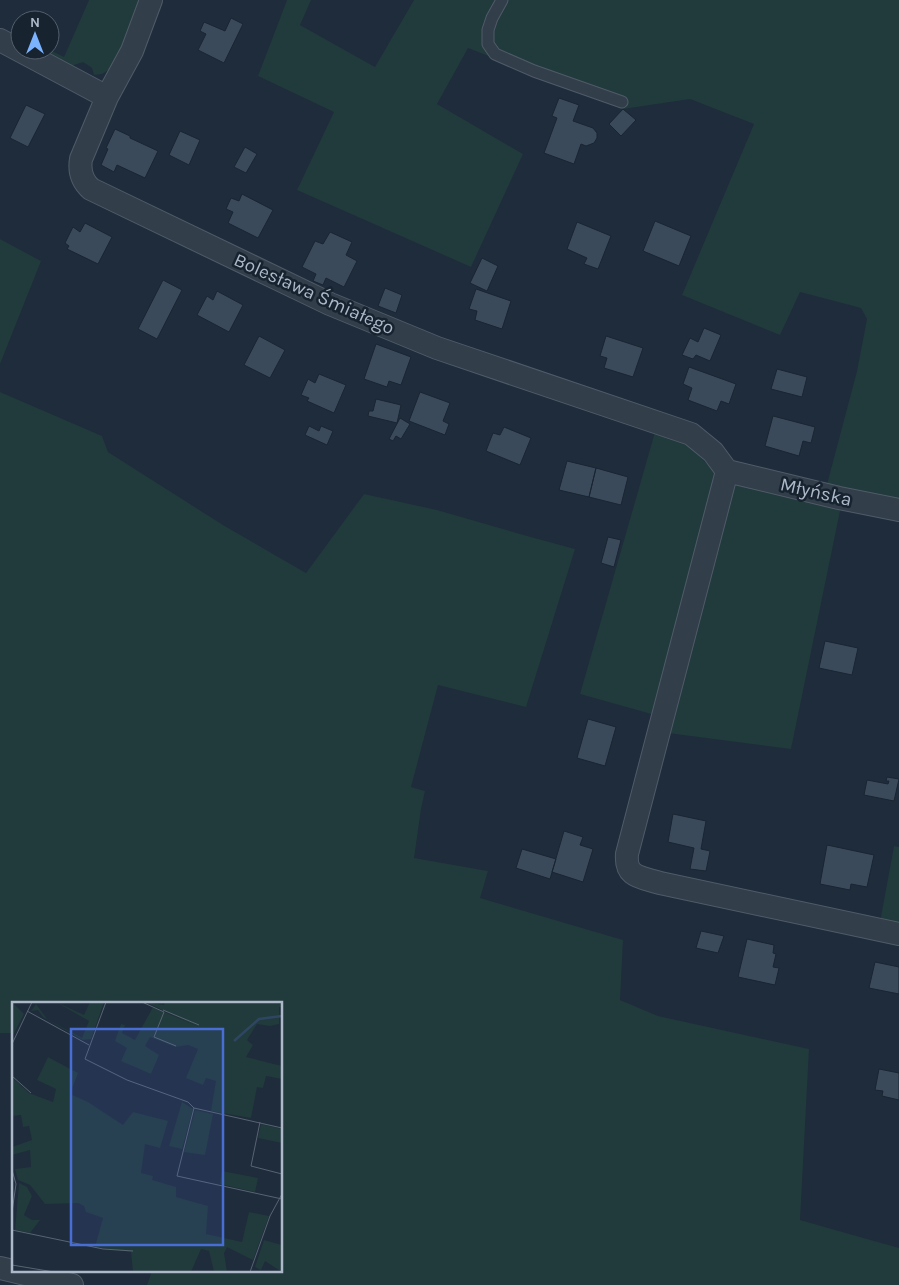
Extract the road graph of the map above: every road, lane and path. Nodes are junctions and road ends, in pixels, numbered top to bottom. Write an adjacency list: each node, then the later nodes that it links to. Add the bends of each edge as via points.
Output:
1 (151, 0): 4 (street, Bolesława Śmiałego, via 132,51)
2 (502, 0): 5 (lane, via 488,30 488,44 494,54)
3 (0, 40): 4 (street)
4 (107, 98): 6 (street, Bolesława Śmiałego, via 80,163 83,180 91,189 330,304 438,348 690,434)
5 (622, 102)
6 (730, 472): 7 (street, Młyńska); 8 (street, via 626,854 626,865 638,877 660,883)
7 (899, 510)
8 (899, 934)
9 (17, 1272): 10 (street)
10 (72, 1285)

